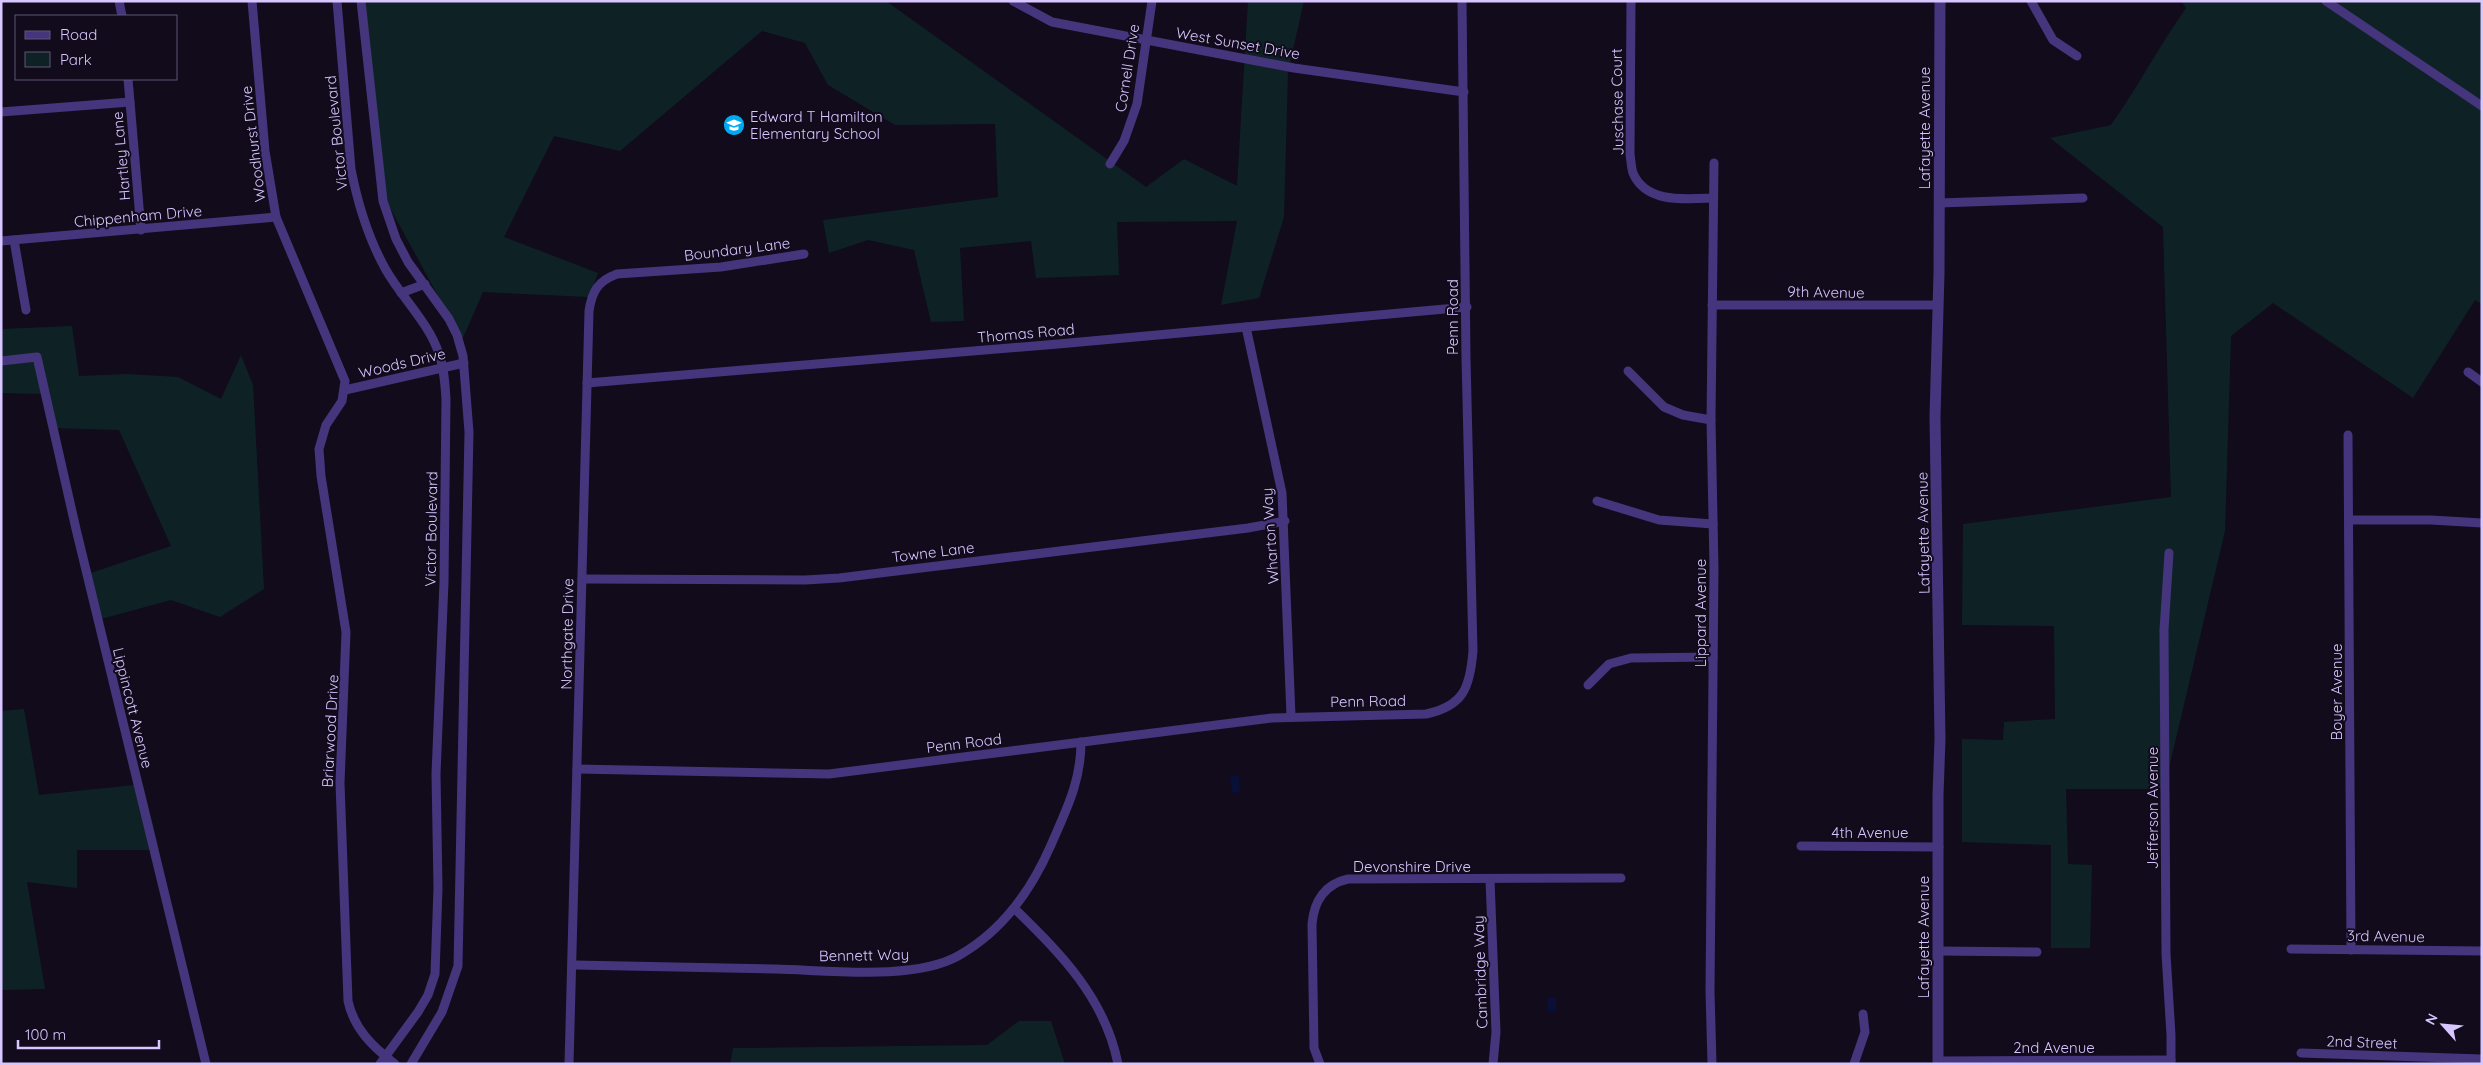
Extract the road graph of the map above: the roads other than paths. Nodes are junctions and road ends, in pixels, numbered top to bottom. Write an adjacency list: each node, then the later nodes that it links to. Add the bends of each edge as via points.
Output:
1 (119, 1): 12 (street)
2 (252, 1): 25 (street, Woodhurst Drive, via 265,151)
3 (337, 1): 32 (street, Victor Boulevard, via 355,191 378,255)
4 (361, 1): 31 (street, via 379,184 396,239)
5 (1013, 1): 13 (street, West Sunset Drive, via 1052,22)
6 (1152, 1): 13 (street, Cornell Drive)
7 (1462, 1): 16 (street, Penn Road)
8 (1631, 1): 22 (street, Juschase Court, via 1630,154 1634,174 1651,194 1677,199)
9 (1940, 1): 24 (street, Lafayette Avenue)
10 (2031, 1): 14 (street, via 2053,40)
11 (2326, 1): 18 (street)
12 (122, 15)
13 (1146, 40): 16 (street, West Sunset Drive, via 1294,68); 21 (street, Cornell Drive, via 1132,125)
14 (2077, 56)
15 (128, 80): 17 (street, Hartley Lane)
16 (1464, 92): 35 (street, Penn Road)
17 (130, 102): 19 (street); 26 (street, Hartley Lane)
18 (2482, 106)
19 (1, 112)
20 (1714, 163): 22 (street, Lippard Avenue)
21 (1110, 164)
22 (1713, 198): 33 (street, Lippard Avenue)
23 (2083, 198): 24 (street)
24 (1939, 203): 34 (street, Lafayette Avenue)
25 (276, 217): 26 (street, Chippenham Drive); 45 (street, Woodhurst Drive, via 341,366)
26 (141, 230): 27 (street, Chippenham Drive)
27 (14, 240): 28 (street, Chippenham Drive); 36 (street)
28 (1, 241)
29 (804, 254): 30 (street, Boundary Lane)
30 (672, 271): 44 (street, Northgate Drive, via 617,274 596,286 589,311)
31 (425, 284): 32 (street); 39 (street, via 457,335)
32 (401, 293): 40 (street, Victor Boulevard, via 431,337)
33 (1712, 305): 34 (street, 9th Avenue); 46 (street, Lippard Avenue)
34 (1938, 305): 61 (street, Lafayette Avenue)
35 (1466, 306): 37 (street, Thomas Road); 57 (street, Penn Road, via 1473,651 1471,672 1464,690 1450,706 1426,714)
36 (26, 310)
37 (1246, 327): 44 (street, Thomas Road); 50 (street, Wharton Way, via 1282,493)
38 (1, 361): 77 (street, Lippincott Avenue, via 37,357)
39 (464, 363): 40 (street, Woods Drive); 79 (street, via 468,432 458,966 442,1012)
40 (443, 368): 45 (street, Woods Drive); 73 (street, Victor Boulevard, via 446,399 444,582 436,774 438,888 435,974 418,1012)
41 (1628, 371): 46 (street, via 1664,408)
42 (2468, 372): 43 (street)
43 (2482, 382)
44 (587, 383): 54 (street, Northgate Drive)
45 (345, 390): 73 (street, Briarwood Drive, via 342,401 326,425 319,449 346,639 340,783 348,1002 356,1025)
46 (1711, 420): 51 (street, Lippard Avenue)
47 (2348, 435): 49 (street, Boyer Avenue)
48 (1597, 501): 51 (street, via 1659,520)
49 (2349, 520): 52 (street); 66 (street, Boyer Avenue)
50 (1285, 521): 54 (street, Towne Lane, via 840,578); 57 (street, Wharton Way)
51 (1713, 524): 55 (street, Lippard Avenue)
52 (2482, 524)
53 (2169, 553): 76 (street, Jefferson Avenue, via 2164,630 2166,954)
54 (582, 579): 59 (street, Northgate Drive)
55 (1713, 657): 56 (street, via 1631,658 1609,664); 84 (street, Lippard Avenue)
56 (1588, 685)
57 (1291, 716): 58 (street, Penn Road)
58 (1081, 742): 59 (street, Penn Road, via 829,774); 64 (street, Bennett Way, via 1076,787 1044,859)
59 (577, 769): 70 (street, Northgate Drive)
60 (1801, 846): 61 (street, 4th Avenue)
61 (1938, 847): 67 (street, Lafayette Avenue)
62 (1621, 878): 63 (street, Devonshire Drive)
63 (1490, 880): 82 (street, Devonshire Drive, via 1348,879 1336,881 1326,889 1313,908 1312,924 1314,1048); 83 (street, Cambridge Way, via 1496,1032)
64 (1015, 909): 70 (street, Bennett Way, via 992,932 958,956 911,969 881,972); 81 (street, via 1084,983 1106,1022)
65 (2291, 949): 66 (street, 3rd Avenue)
66 (2351, 950): 68 (street, 3rd Avenue)
67 (1938, 951): 69 (street); 75 (street, Lafayette Avenue)
68 (2482, 951)
69 (2037, 952)
70 (572, 965): 80 (street, Northgate Drive)
71 (1863, 1014): 85 (street, via 1865,1032)
72 (2301, 1053): 74 (street, 2nd Street)
73 (382, 1060): 78 (street, Briarwood Drive)
74 (2482, 1060)
75 (1938, 1062): 76 (street, 2nd Avenue)
76 (2171, 1062)
77 (206, 1064)
78 (395, 1064)
79 (411, 1064)
80 (569, 1064)
81 (1118, 1064)
82 (1320, 1064)
83 (1493, 1064)
84 (1712, 1064)
85 (1854, 1064)

